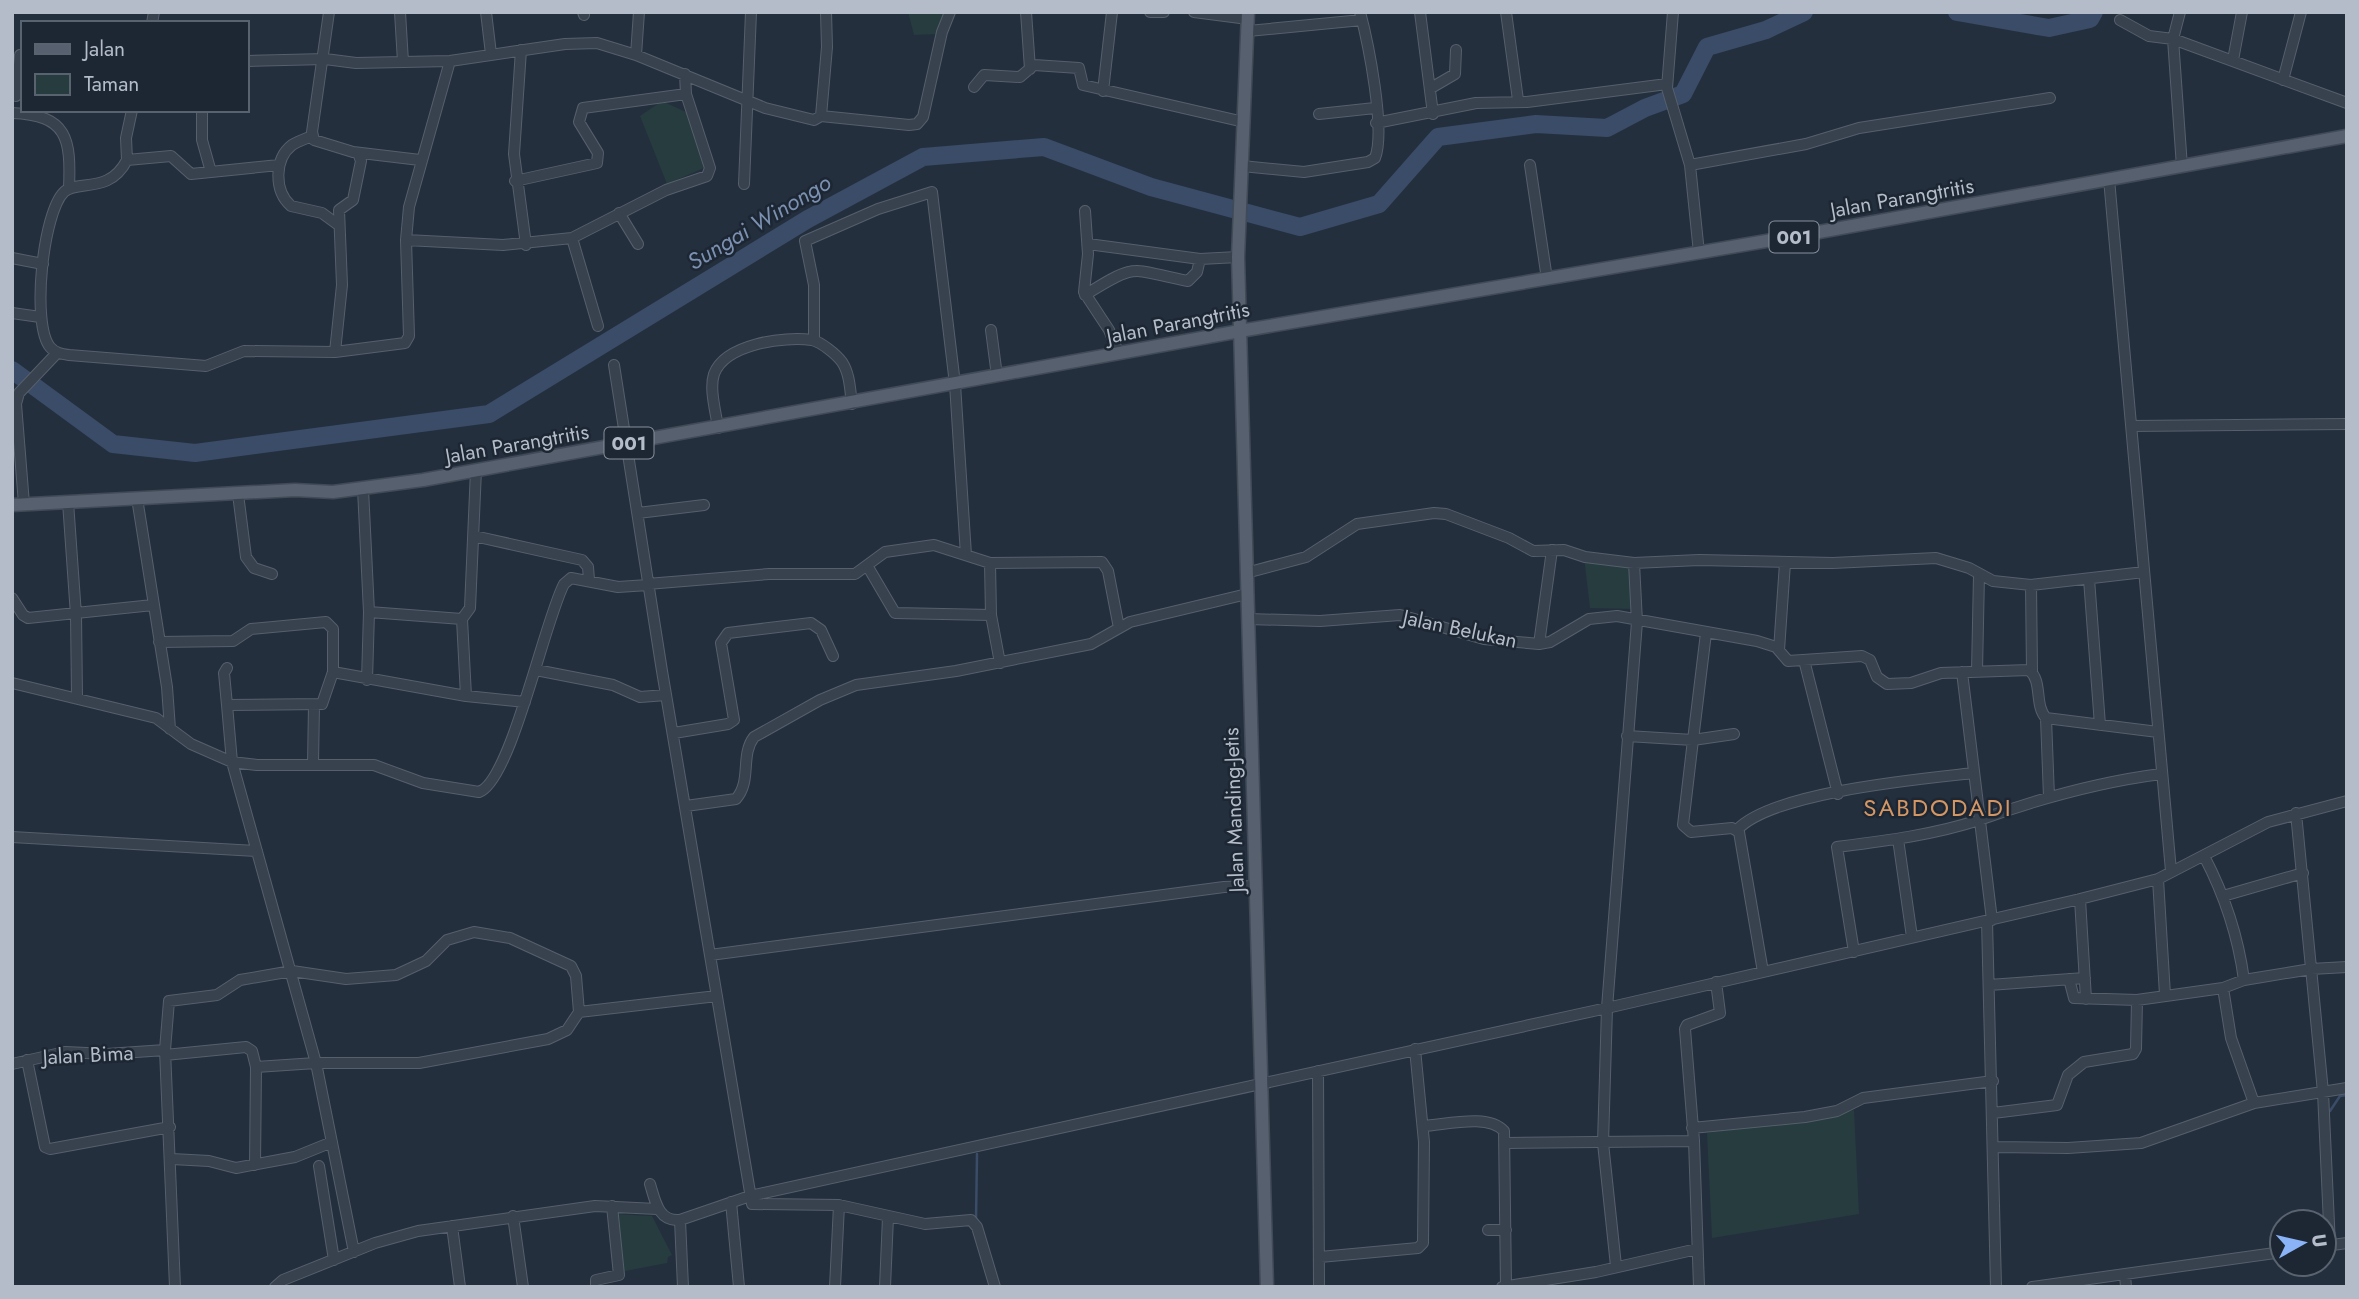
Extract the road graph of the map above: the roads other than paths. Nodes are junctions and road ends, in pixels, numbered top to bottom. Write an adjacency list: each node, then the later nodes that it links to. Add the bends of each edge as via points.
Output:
1 (329, 12): 28 (street)
2 (400, 12): 32 (street)
3 (486, 12): 25 (street)
4 (639, 12): 27 (street)
5 (751, 12): 44 (street)
6 (826, 12): 52 (street)
7 (950, 12): 52 (street, via 923,117 917,124)
8 (1026, 12): 33 (street)
9 (1112, 12): 39 (street)
10 (1150, 12): 11 (street)
11 (1164, 12)
12 (1194, 12): 21 (street)
13 (1420, 12): 38 (street)
14 (1506, 12): 43 (street)
15 (1673, 12): 36 (street)
16 (2180, 12): 22 (street)
17 (2242, 12): 29 (street)
18 (2301, 12): 35 (street)
19 (1361, 16): 21 (street); 46 (street)
20 (2120, 20): 22 (street, via 2149,36)
21 (1248, 21): 53 (main road, Jalan Manding-Jetis)
22 (2173, 39): 29 (street); 64 (street)
23 (521, 50): 25 (street); 27 (street, via 597,43); 67 (street)
24 (1456, 50): 38 (street, via 1455,74)
25 (491, 54): 31 (street)
26 (18, 55): 41 (street)
27 (636, 55): 34 (street)
28 (325, 58): 30 (street); 32 (street, via 356,64); 55 (street)
29 (2233, 60): 35 (street)
30 (248, 61)
31 (450, 61): 32 (street); 59 (street)
32 (403, 62)
33 (1030, 68): 37 (street, via 1020,77 984,75); 39 (street, via 1039,64 1079,68 1083,85)
34 (685, 74): 40 (street); 44 (street)
35 (2283, 80): 45 (street)
36 (1667, 86): 43 (street); 61 (street)
37 (974, 87)
38 (1431, 88): 51 (street)
39 (1103, 91): 53 (street)
40 (686, 94): 67 (street, via 583,108 579,122 598,153 597,163); 71 (street, via 709,175)
41 (16, 96)
42 (2050, 98): 61 (street, via 1859,128 1806,144)
43 (1518, 100): 51 (street, via 1476,103)
44 (746, 102): 52 (street, via 814,120); 68 (street)
45 (2347, 103)
46 (1376, 108): 50 (street); 54 (street)
47 (132, 112): 58 (street)
48 (202, 112): 65 (street, via 202,140)
49 (12, 113): 69 (street, via 40,115 61,129 71,155)
50 (1319, 114)
51 (1433, 114): 54 (street)
52 (821, 116)
53 (1244, 122): 62 (main road, Jalan Manding-Jetis)
54 (1376, 123): 62 (street, via 1377,153 1367,162 1304,172)
55 (312, 136): 57 (street, via 332,148); 60 (street, via 290,147)
56 (2347, 136): 64 (main road, Jalan Parangtritis / 001)
57 (358, 153): 59 (street); 72 (street, via 361,161 353,200 339,210)
58 (127, 160): 65 (street, via 171,156 191,174); 69 (street, via 121,172 103,182)
59 (421, 160): 74 (street)
60 (279, 165): 65 (street); 72 (street, via 285,201 295,208 322,213)
61 (1690, 165): 78 (street)
62 (1242, 166): 79 (main road, Jalan Manding-Jetis)
63 (1530, 166): 83 (street)
64 (2182, 167): 66 (main road, Jalan Parangtritis / 001)
65 (211, 172)
66 (2109, 180): 78 (main road, Jalan Parangtritis / 001); 99 (street)
67 (515, 181): 77 (street)
68 (744, 184)
69 (69, 188): 82 (street, via 57,201)
70 (1086, 211): 76 (street)
71 (619, 213): 73 (street); 75 (street)
72 (337, 224): 91 (street, via 342,285)
73 (572, 238): 77 (street); 87 (street)
74 (406, 240): 77 (street); 91 (street, via 408,340 399,346)
75 (638, 244)
76 (1088, 244): 81 (street); 84 (street)
77 (526, 245)
78 (1699, 253): 83 (main road, Jalan Parangtritis / 001)
79 (1238, 257): 81 (street); 89 (main road, Jalan Manding-Jetis)
80 (12, 258): 82 (street)
81 (1200, 259): 84 (street, via 1191,280 1128,270)
82 (43, 264): 86 (street)
83 (1546, 279): 89 (main road, Jalan Parangtritis / 001)
84 (1085, 295): 93 (street)
85 (12, 313): 86 (street)
86 (40, 317): 92 (street, via 45,339)
87 (598, 326)
88 (991, 330): 95 (street)
89 (1240, 331): 93 (main road, Jalan Parangtritis / 001); 118 (main road, Jalan Manding-Jetis)
90 (814, 340): 96 (street, via 814,285 805,241 878,209 932,192); 97 (street, via 841,360); 100 (street, via 783,340 741,350 723,360 713,383)
91 (335, 352): 92 (street, via 244,351 206,366)
92 (57, 353): 107 (street, via 19,393)
93 (1119, 354): 95 (main road, Jalan Parangtritis / 001)
94 (614, 365): 101 (street)
95 (997, 376): 96 (main road, Jalan Parangtritis / 001)
96 (955, 384): 97 (main road, Jalan Parangtritis / 001); 112 (street)
97 (852, 404): 100 (main road, Jalan Parangtritis / 001)
98 (2347, 424): 99 (street)
99 (2132, 426): 117 (street)
100 (718, 428): 101 (main road, Jalan Parangtritis / 001)
101 (626, 444): 102 (main road, Jalan Parangtritis / 001); 109 (street)
102 (476, 470): 103 (main road, Jalan Parangtritis / 001); 110 (street)
103 (363, 489): 104 (main road, Jalan Parangtritis / 001); 128 (street)
104 (238, 494): 105 (main road, Jalan Parangtritis / 001); 119 (street, via 246,557 254,568)
105 (137, 498): 106 (main road, Jalan Parangtritis / 001); 127 (street)
106 (68, 502): 107 (main road, Jalan Parangtritis / 001); 129 (street)
107 (18, 505)
108 (704, 505): 109 (street)
109 (638, 513): 123 (street)
110 (474, 536): 122 (street, via 582,560 588,566); 131 (street, via 470,612)
111 (1552, 551): 114 (street); 118 (street, via 1532,551 1509,538 1434,513 1357,524 1306,556); 137 (street)
112 (966, 555): 113 (street); 116 (street, via 926,545 885,552)
113 (990, 563): 130 (street); 134 (street, via 1102,562 1108,571)
114 (1634, 563): 115 (street, via 1699,559); 133 (street)
115 (1786, 563): 120 (street, via 1932,558); 138 (street)
116 (868, 568): 123 (street, via 848,575 769,574); 130 (street, via 895,613)
117 (2144, 572): 121 (street); 159 (street)
118 (1246, 573): 125 (main road, Jalan Manding-Jetis)
119 (272, 574)
120 (1979, 575): 124 (street, via 2001,583); 144 (street)
121 (2089, 579): 124 (street); 157 (street)
122 (589, 580): 123 (street, via 618,587); 143 (street, via 571,578 564,584)
123 (648, 584): 150 (street)
124 (2031, 585): 147 (street)
125 (1247, 594): 132 (main road, Jalan Manding-Jetis); 134 (street)
126 (12, 598): 129 (street, via 28,618)
127 (153, 605): 129 (street); 136 (street)
128 (369, 611): 131 (street); 148 (street)
129 (76, 615): 151 (street)
130 (991, 615): 141 (street)
131 (462, 619): 152 (street)
132 (1248, 619): 137 (street, Jalan Belukan, via 1321,621 1400,615 1475,637); 182 (main road, Jalan Manding-Jetis)
133 (1637, 622): 135 (street, Jalan Belukan); 137 (street, Jalan Belukan, via 1617,616 1589,619); 162 (street)
134 (1119, 628): 141 (street, via 1091,644)
135 (1706, 633): 138 (street, Jalan Belukan, via 1757,641); 163 (street)
136 (159, 642): 145 (street, via 233,641 251,629 326,622 333,629); 158 (street)
137 (1539, 644)
138 (1779, 650): 140 (street, Jalan Belukan, via 1788,661)
139 (833, 656): 160 (street, via 821,630 811,623 728,633 721,643 734,720)
140 (1804, 660): 146 (street, via 1862,656 1887,684); 168 (street)
141 (1000, 663): 171 (street, via 881,679 831,695 754,737 747,750 744,784 736,799)
142 (228, 668): 154 (street, via 224,673)
143 (536, 670): 150 (street, via 612,685 640,697); 153 (street)
144 (1976, 671): 146 (street); 147 (street)
145 (333, 672): 148 (street); 155 (street, via 325,701)
146 (1962, 672): 166 (street)
147 (2032, 672): 156 (street)
148 (367, 680): 152 (street)
149 (12, 683): 151 (street)
150 (666, 695): 160 (street)
151 (77, 696): 158 (street, via 156,718)
152 (466, 696): 153 (street)
153 (526, 702): 165 (street, via 491,783 479,792 423,783 374,765)
154 (227, 705): 155 (street); 164 (street)
155 (314, 705): 165 (street)
156 (2046, 718): 157 (street); 169 (street)
157 (2100, 726): 159 (street)
158 (170, 729): 164 (street)
159 (2158, 732): 167 (street)
160 (674, 733): 171 (street)
161 (1734, 734): 163 (street)
162 (1627, 736): 163 (street); 203 (street)
163 (1693, 740): 174 (street, via 1683,825 1691,832)
164 (232, 762): 165 (street); 177 (street)
165 (313, 764)
166 (1974, 773): 168 (street, via 1890,782); 173 (street)
167 (2161, 774): 169 (street); 179 (street)
168 (1838, 794): 174 (street, via 1754,815)
169 (2049, 797): 173 (street)
170 (2347, 801): 172 (street)
171 (686, 807): 188 (street)
172 (2296, 813): 178 (street, via 2268,822); 180 (street)
173 (1979, 819): 176 (street); 185 (street)
174 (1737, 830): 192 (street)
175 (12, 836): 177 (street)
176 (1898, 839): 186 (street); 187 (street, via 1837,847)
177 (257, 851): 191 (street)
178 (2204, 856): 179 (street); 183 (street)
179 (2171, 872): 181 (street)
180 (2303, 873): 183 (street); 190 (street)
181 (2158, 879): 184 (street); 200 (street)
182 (1256, 886): 188 (street); 213 (main road, Jalan Manding-Jetis)
183 (2223, 896): 195 (street, via 2239,937)
184 (2080, 899): 185 (street); 193 (street)
185 (1989, 921): 186 (street); 197 (street)
186 (1912, 937): 187 (street)
187 (1854, 952): 192 (street)
188 (710, 955): 199 (street)
189 (2347, 967): 190 (street)
190 (2311, 969): 195 (street); 215 (street)
191 (292, 971): 204 (street, via 346,979 396,975 426,961 455,936 497,934 571,967); 206 (street, via 240,980 217,995 169,1001); 208 (street)
192 (1763, 972): 196 (street)
193 (2085, 978): 194 (street); 201 (street)
194 (2069, 979): 197 (street); 201 (street, via 2072,997)
195 (2244, 980): 198 (street)
196 (1716, 982): 203 (street); 220 (street, via 1720,1013 1685,1029)
197 (1989, 985): 212 (street)
198 (2223, 988): 200 (street); 216 (street, via 2231,1038)
199 (717, 996): 204 (street); 230 (street)
200 (2165, 996): 202 (street)
201 (2086, 999): 202 (street)
202 (2137, 1000): 217 (street, via 2133,1054 2084,1062 2068,1075 2057,1105)
203 (1607, 1008): 205 (street); 224 (street)
204 (579, 1012): 208 (street, via 560,1034 515,1047 419,1063)
205 (1415, 1049): 211 (street); 218 (street)
206 (165, 1053): 207 (street, Jalan Bima, via 65,1052); 210 (street, Jalan Bima, via 246,1047); 219 (street)
207 (27, 1060): 209 (street, Jalan Bima); 219 (street, via 45,1147)
208 (316, 1063): 210 (street); 222 (street)
209 (12, 1064)
210 (256, 1068): 227 (street)
211 (1318, 1071): 213 (street); 245 (street)
212 (1993, 1081): 217 (street); 220 (street, via 1863,1098 1837,1111 1805,1117)
213 (1262, 1083): 230 (street); 260 (main road, Jalan Manding-Jetis)
214 (2347, 1088): 215 (street)
215 (2323, 1092): 216 (street); 234 (street)
216 (2254, 1103): 225 (street, via 2141,1143)
217 (1993, 1113): 225 (street)
218 (1423, 1126): 223 (street, via 1491,1123 1502,1127); 245 (street, via 1422,1245)
219 (170, 1127): 226 (street)
220 (1692, 1128): 221 (street)
221 (1693, 1141): 224 (street); 242 (street)
222 (332, 1142): 227 (street, via 295,1157); 243 (street)
223 (1507, 1143): 224 (street); 241 (street)
224 (1603, 1143): 247 (street)
225 (1994, 1147): 263 (street)
226 (172, 1159): 227 (street, via 209,1161 230,1168); 250 (street)
227 (255, 1165)
228 (319, 1166): 246 (street)
229 (650, 1184): 235 (street)
230 (750, 1196): 231 (street); 232 (street, via 752,1204 760,1206)
231 (731, 1202): 238 (street); 256 (street)
232 (839, 1205): 237 (street); 257 (street)
233 (612, 1206): 235 (street); 236 (street); 254 (street, via 619,1275 596,1280)
234 (2326, 1208)
235 (657, 1209): 238 (street, via 670,1220)
236 (513, 1216): 239 (street); 253 (street)
237 (888, 1217): 258 (street); 259 (street, via 936,1224 975,1222)
238 (680, 1220): 255 (street)
239 (452, 1226): 243 (street, via 396,1236); 252 (street)
240 (1488, 1230): 241 (street)
241 (1506, 1230): 249 (street)
242 (1697, 1250): 247 (street); 262 (street)
243 (354, 1252): 246 (street)
244 (2268, 1254): 248 (street)
245 (1320, 1257): 261 (street)
246 (334, 1260): 251 (street)
247 (1616, 1266): 249 (street)
248 (2125, 1275): 264 (street); 265 (street)
249 (1504, 1286)
250 (175, 1287)
251 (275, 1287)
252 (460, 1287)
253 (523, 1287)
254 (596, 1287)
255 (683, 1287)
256 (739, 1287)
257 (835, 1287)
258 (885, 1287)
259 (995, 1287)
260 (1267, 1287)
261 (1319, 1287)
262 (1699, 1287)
263 (1996, 1287)
264 (2032, 1287)
265 (2126, 1287)

